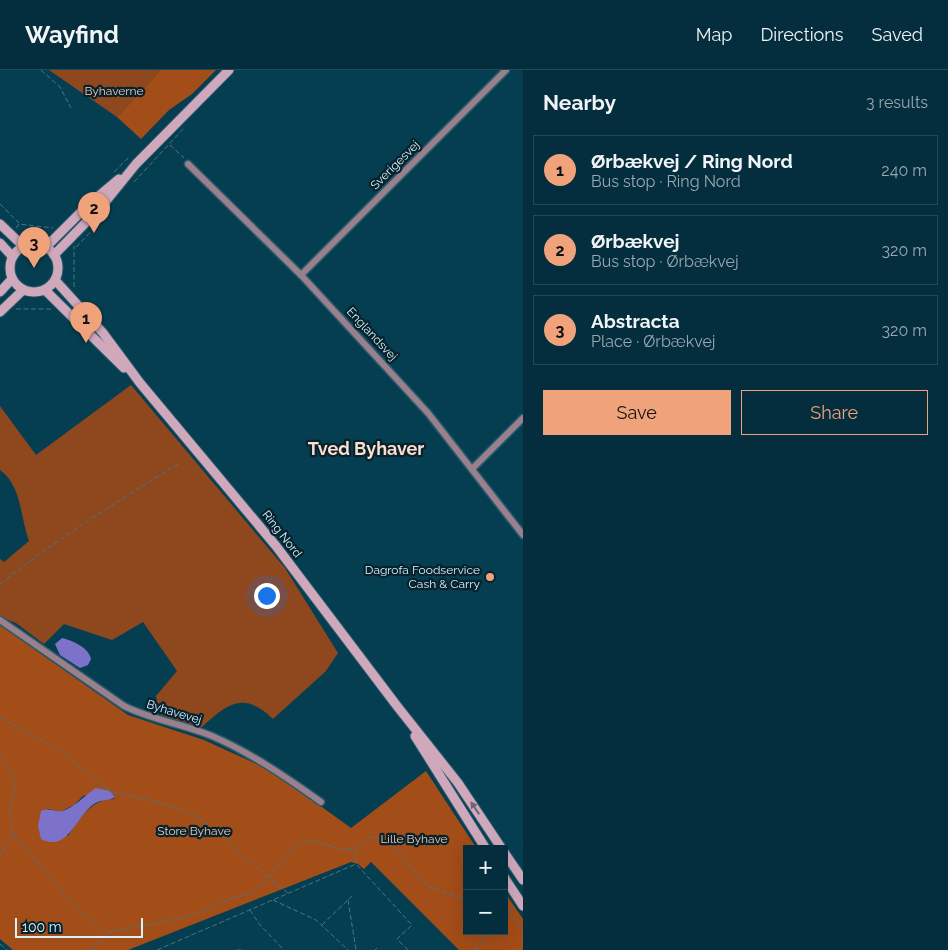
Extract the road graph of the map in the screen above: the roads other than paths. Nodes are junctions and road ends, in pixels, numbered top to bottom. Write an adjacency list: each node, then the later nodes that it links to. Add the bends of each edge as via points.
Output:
1 (229, 70): 3 (main road, via 162,138)
2 (506, 70): 11 (street, Sverigesvej)
3 (133, 161): 8 (main road); 10 (main road, via 102,206)
4 (188, 164): 11 (street, Englandsvej)
5 (0, 224): 7 (main road)
6 (0, 243): 9 (main road)
7 (23, 246): 8 (main road, via 38,244); 9 (main road)
8 (46, 247): 10 (main road)
9 (12, 256): 12 (main road)
10 (54, 256): 13 (main road, via 58,272)
11 (300, 275): 20 (street, Englandsvej, via 428,413)
12 (12, 279): 14 (main road); 16 (main road)
13 (55, 280): 15 (main road); 18 (main road, Ring Nord, via 103,333)
14 (23, 290): 15 (main road); 17 (main road)
15 (45, 290): 18 (main road, Ring Nord)
16 (0, 292)
17 (0, 312)
18 (140, 383): 23 (main road, Ring Nord, via 276,546)
19 (523, 418): 20 (street)
20 (472, 469): 21 (street, Englandsvej)
21 (523, 535)
22 (0, 620): 24 (street, Byhavevej, via 124,706 145,716 212,736 273,768)
23 (397, 706): 25 (main road, Ring Nord); 26 (main road, Ring Nord, one-way to 23, via 458,783)
24 (321, 802)
25 (484, 845)
26 (499, 845)
27 (508, 857): 28 (main road)
28 (522, 875): 29 (main road)
29 (508, 878)
30 (508, 883): 31 (main road)
31 (522, 904)

